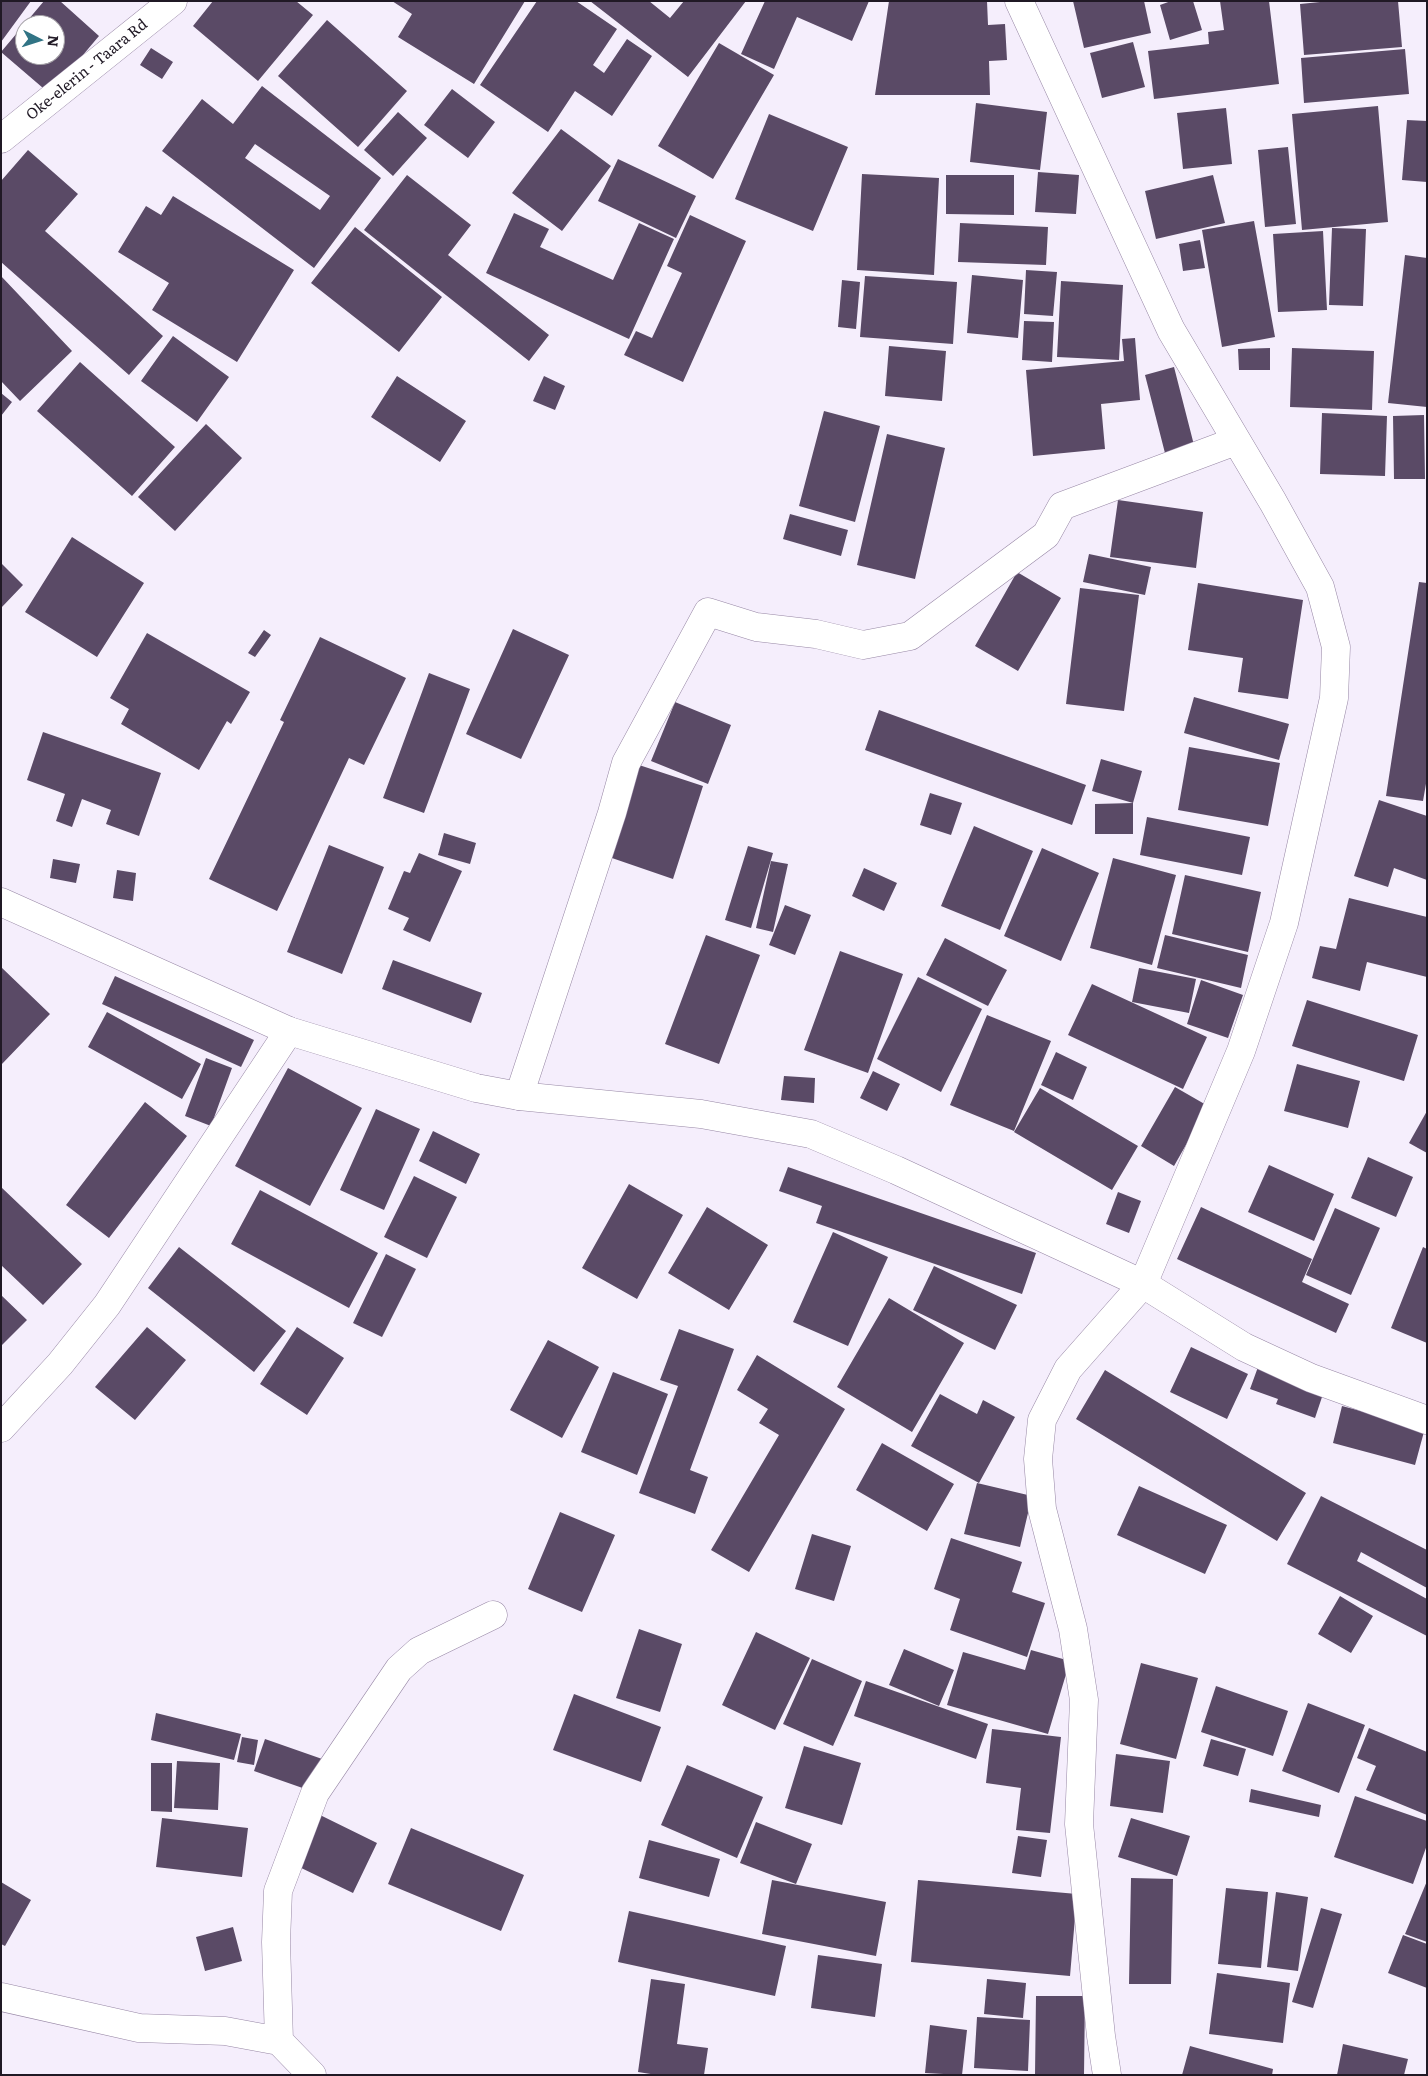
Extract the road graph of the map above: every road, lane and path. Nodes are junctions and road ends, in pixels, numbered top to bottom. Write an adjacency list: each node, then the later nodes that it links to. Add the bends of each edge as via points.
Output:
1 (173, 1): 3 (street, Oke-elerin - Taara Rd)
2 (1019, 1): 4 (street, via 1171,330)
3 (1, 139)
4 (1236, 441): 7 (street, via 1062,506 1046,535 910,636 863,645 816,634 756,627 708,612 626,763); 8 (street, via 1320,587 1336,647 1334,698 1284,922 1241,1051)
5 (1, 902): 6 (street)
6 (289, 1031): 7 (street, via 476,1088); 10 (street, via 107,1305 60,1364)
7 (519, 1096): 8 (street, via 701,1114 811,1134)
8 (1143, 1284): 9 (street, via 1244,1347 1311,1378); 15 (street, via 1068,1369 1042,1420 1038,1459 1042,1509 1073,1629 1084,1700 1079,1824)
9 (1427, 1420)
10 (1, 1428)
11 (492, 1615): 13 (street, via 419,1651 399,1670 315,1794 278,1892)
12 (1, 1997): 13 (street, via 139,2028 226,2031)
13 (279, 2041): 14 (street)
14 (312, 2075)
15 (1108, 2075)

